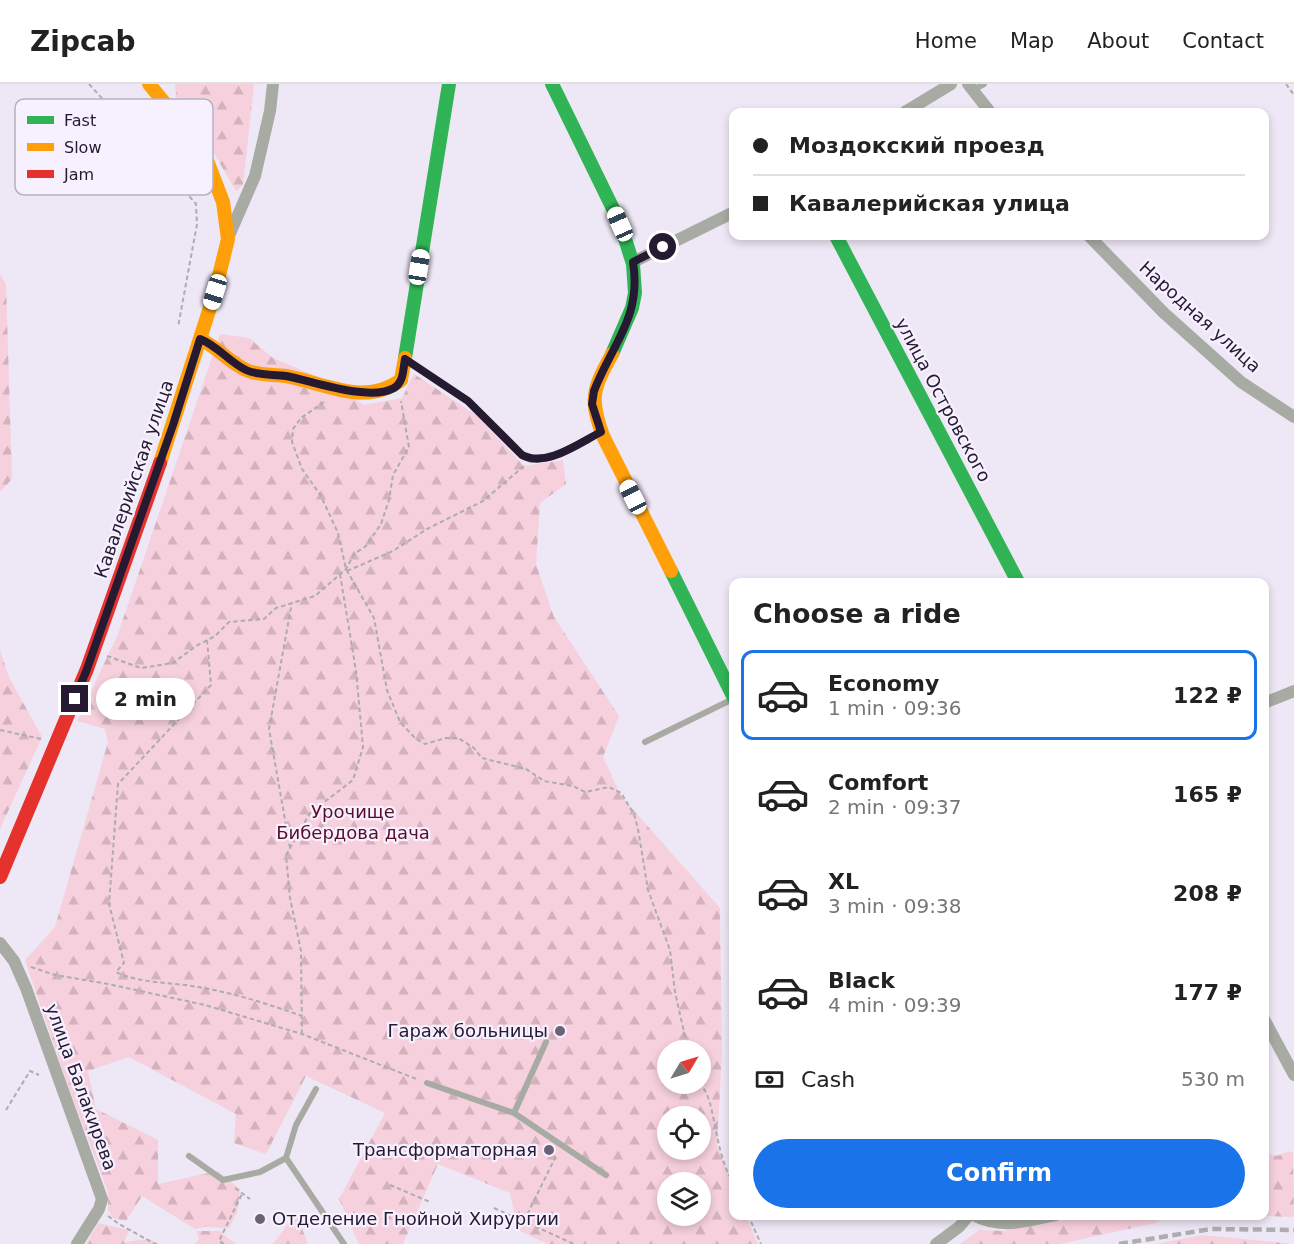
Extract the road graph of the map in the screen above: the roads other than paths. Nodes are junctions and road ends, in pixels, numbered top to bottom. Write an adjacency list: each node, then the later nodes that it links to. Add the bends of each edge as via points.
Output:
1 (149, 84): 7 (street)
2 (273, 84): 12 (street, Кавалерийская улица, via 255,176)
3 (449, 84): 17 (street)
4 (552, 84): 15 (street, via 616,214)
5 (951, 84): 8 (street)
6 (975, 86): 9 (street)
7 (162, 99)
8 (912, 108)
9 (988, 108)
10 (213, 174): 12 (street, via 224,202)
11 (729, 214): 15 (street)
12 (228, 240): 16 (street, Кавалерийская улица)
13 (838, 240): 20 (street, улица Островского)
14 (1093, 240): 18 (street, Народная улица, via 1164,313 1241,382)
15 (633, 262): 19 (street, via 633,305 594,391 592,404)
16 (200, 339): 17 (street, via 253,373 376,393 394,388 401,380); 26 (street, Кавалерийская улица, via 87,669)
17 (405, 359): 19 (lane, via 468,401 531,460 552,456)
18 (1294, 417)
19 (601, 432): 21 (street)
20 (1016, 578)
21 (729, 688)
22 (1294, 691): 24 (street)
23 (729, 700): 25 (lane)
24 (1269, 701)
25 (645, 742)
26 (0, 877)
27 (0, 943): 40 (street, улица Балакирева, via 14,962 43,1031 102,1199)
28 (1269, 1028): 30 (street)
29 (546, 1042): 33 (lane)
30 (1294, 1075)
31 (427, 1083): 33 (lane)
32 (316, 1089): 35 (lane, via 296,1125)
33 (514, 1113): 36 (lane)
34 (189, 1156): 35 (lane, via 223,1180 260,1172)
35 (286, 1158): 41 (lane)
36 (606, 1175)
37 (966, 1220): 42 (street)
38 (982, 1220): 39 (street, via 1006,1224)
39 (1028, 1220)
40 (77, 1244)
41 (344, 1244)
42 (936, 1244)

